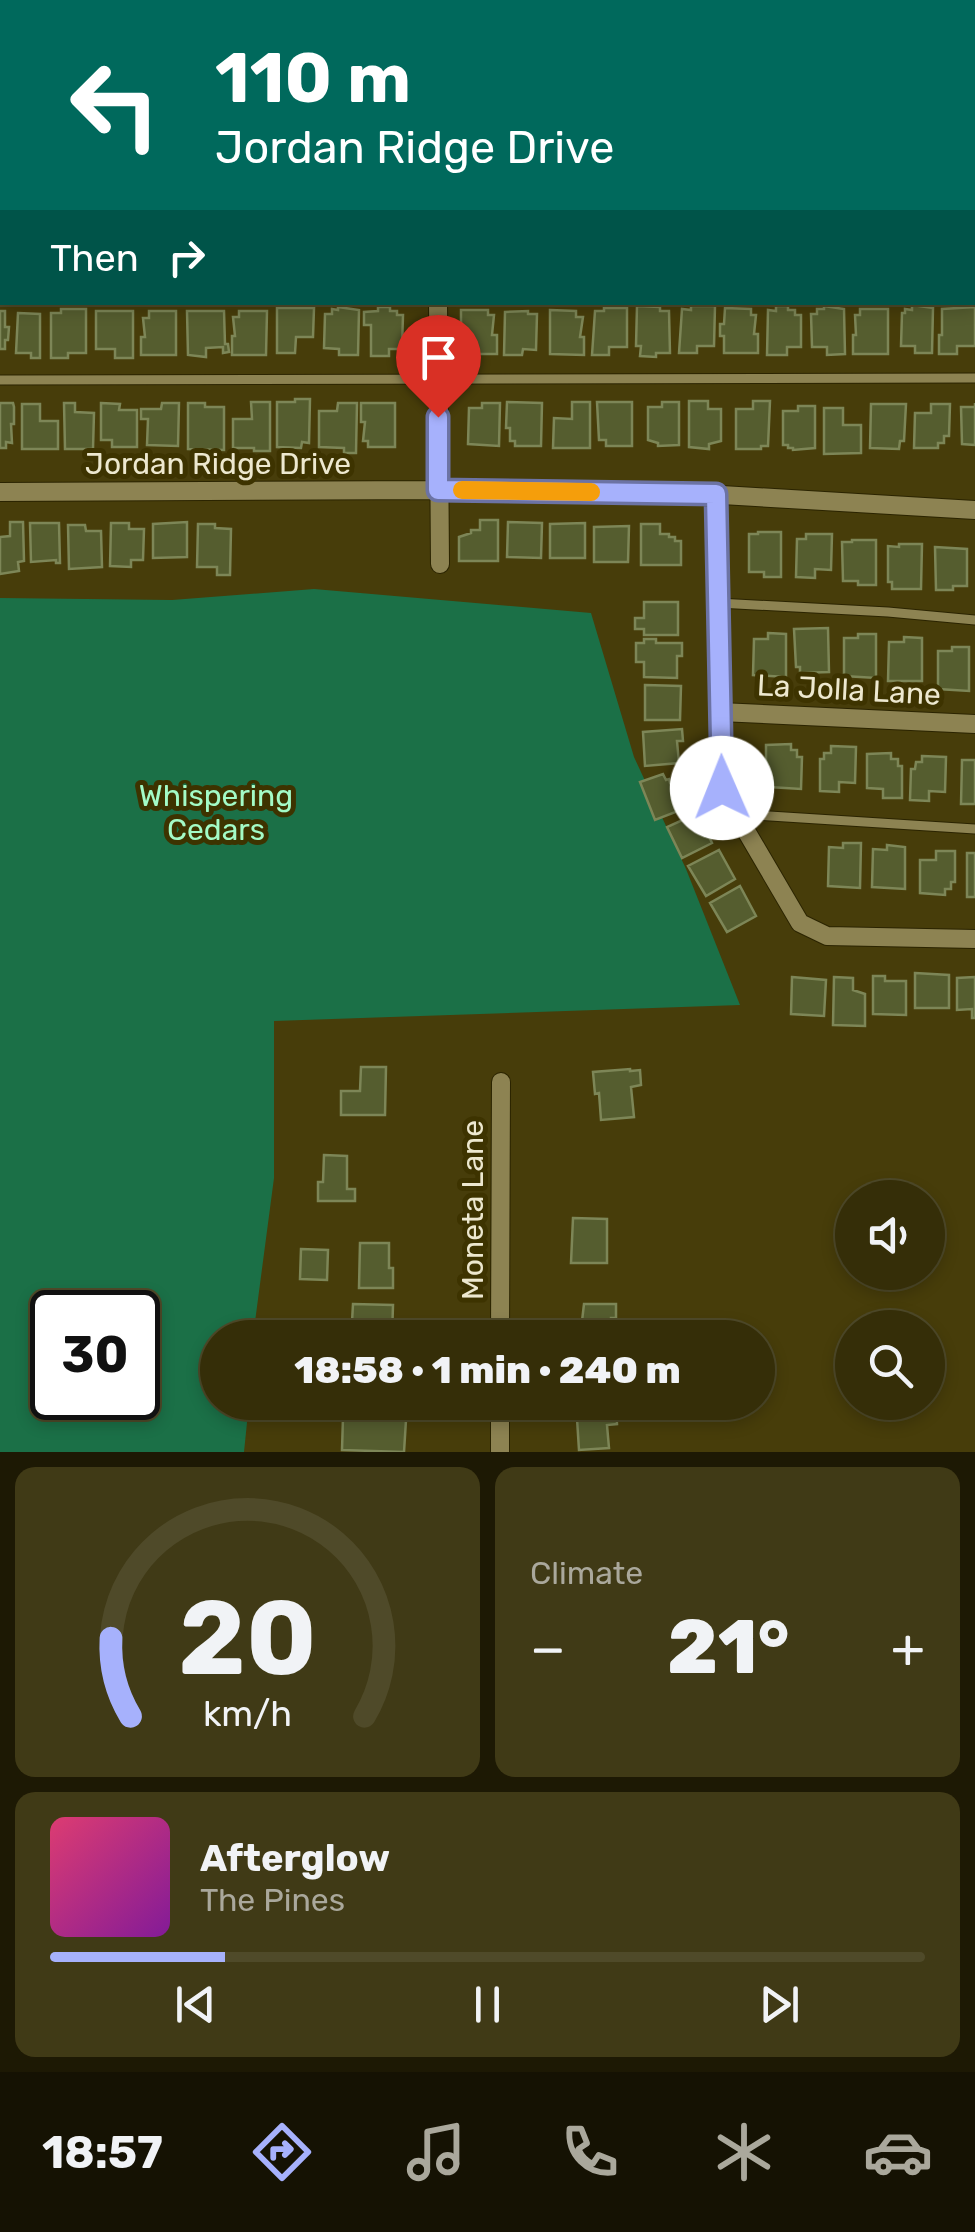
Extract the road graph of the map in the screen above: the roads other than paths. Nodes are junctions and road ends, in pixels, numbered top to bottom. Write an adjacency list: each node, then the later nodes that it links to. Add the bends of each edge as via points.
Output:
1 (438, 305): 4 (street)
2 (975, 378): 4 (lane)
3 (0, 380): 4 (lane)
4 (438, 380): 5 (street)
5 (438, 490): 6 (street, Jordan Ridge Drive); 7 (street, Jordan Ridge Drive); 9 (street)
6 (0, 492)
7 (716, 494): 8 (street, Jordan Ridge Drive); 10 (street)
8 (975, 510)
9 (440, 564)
10 (718, 603): 11 (lane); 12 (street)
11 (975, 620)
12 (720, 712): 13 (street, La Jolla Lane); 14 (street, via 722,788)
13 (975, 724)
14 (736, 814): 15 (lane); 16 (street, via 800,922 827,936)
15 (975, 829)
16 (975, 939)
17 (501, 1082): 18 (street, Moneta Lane)
18 (500, 1320)
19 (500, 1420): 20 (street)
20 (500, 1452)

